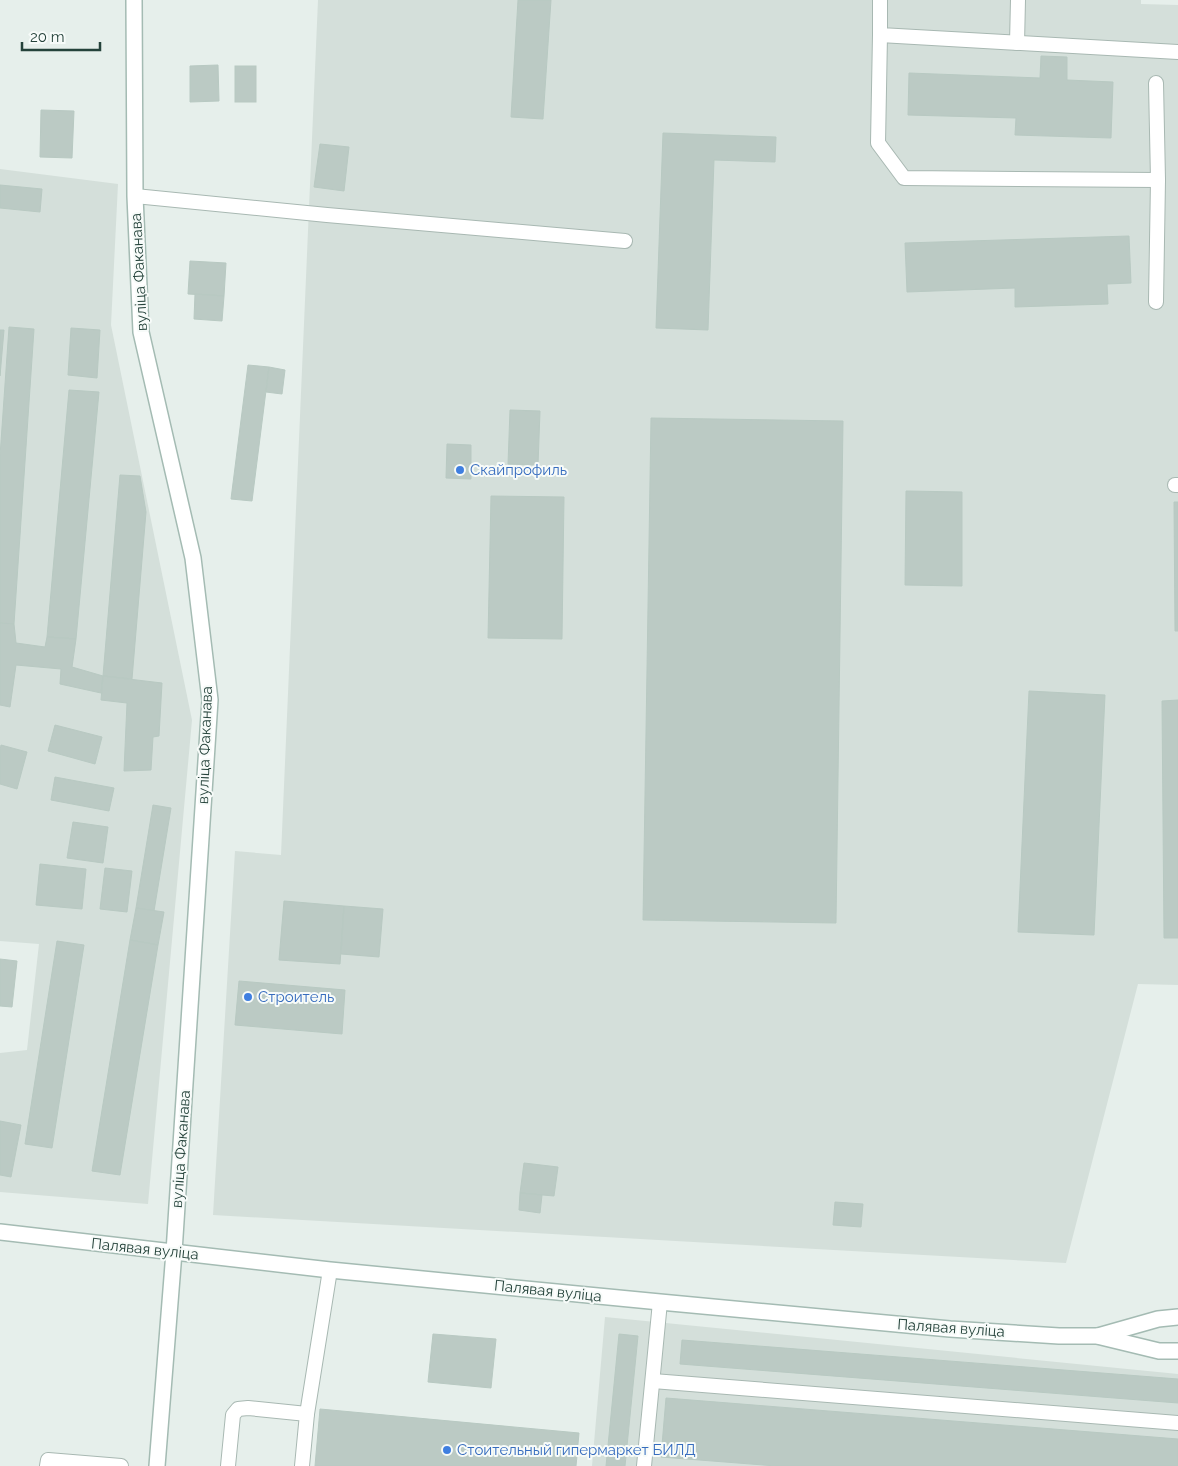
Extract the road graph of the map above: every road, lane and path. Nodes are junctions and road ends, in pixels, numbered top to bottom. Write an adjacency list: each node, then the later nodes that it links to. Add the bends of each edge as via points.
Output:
1 (134, 0): 9 (main road, вуліца Факанава)
2 (880, 0): 4 (lane)
3 (1018, 0): 5 (lane)
4 (880, 35): 5 (lane); 8 (lane, via 878,143 904,178)
5 (1017, 43): 6 (lane)
6 (1178, 52)
7 (1156, 83): 8 (lane)
8 (1158, 180): 11 (lane)
9 (135, 196): 10 (lane); 13 (main road, вуліца Факанава, via 141,332 193,558 210,700)
10 (625, 241)
11 (1156, 302)
12 (0, 1232): 13 (main road, Палявая вуліца)
13 (174, 1252): 14 (main road, Палявая вуліца); 24 (main road, вуліца Факанава)
14 (330, 1270): 15 (main road, Палявая вуліца); 20 (lane)
15 (660, 1302): 17 (main road, Палявая вуліца, via 950,1330); 19 (lane)
16 (1178, 1317): 17 (main road, Палявая вуліца, via 1158,1319)
17 (1097, 1336): 18 (main road, Палявая вуліца, via 1159,1351)
18 (1178, 1351)
19 (653, 1381): 21 (lane); 27 (lane)
20 (307, 1414): 25 (lane, via 238,1409 233,1415); 26 (lane)
21 (1178, 1423)
22 (47, 1466): 23 (lane, via 48,1460)
23 (121, 1466)
24 (157, 1466)
25 (228, 1466)
26 (302, 1466)
27 (644, 1466)

